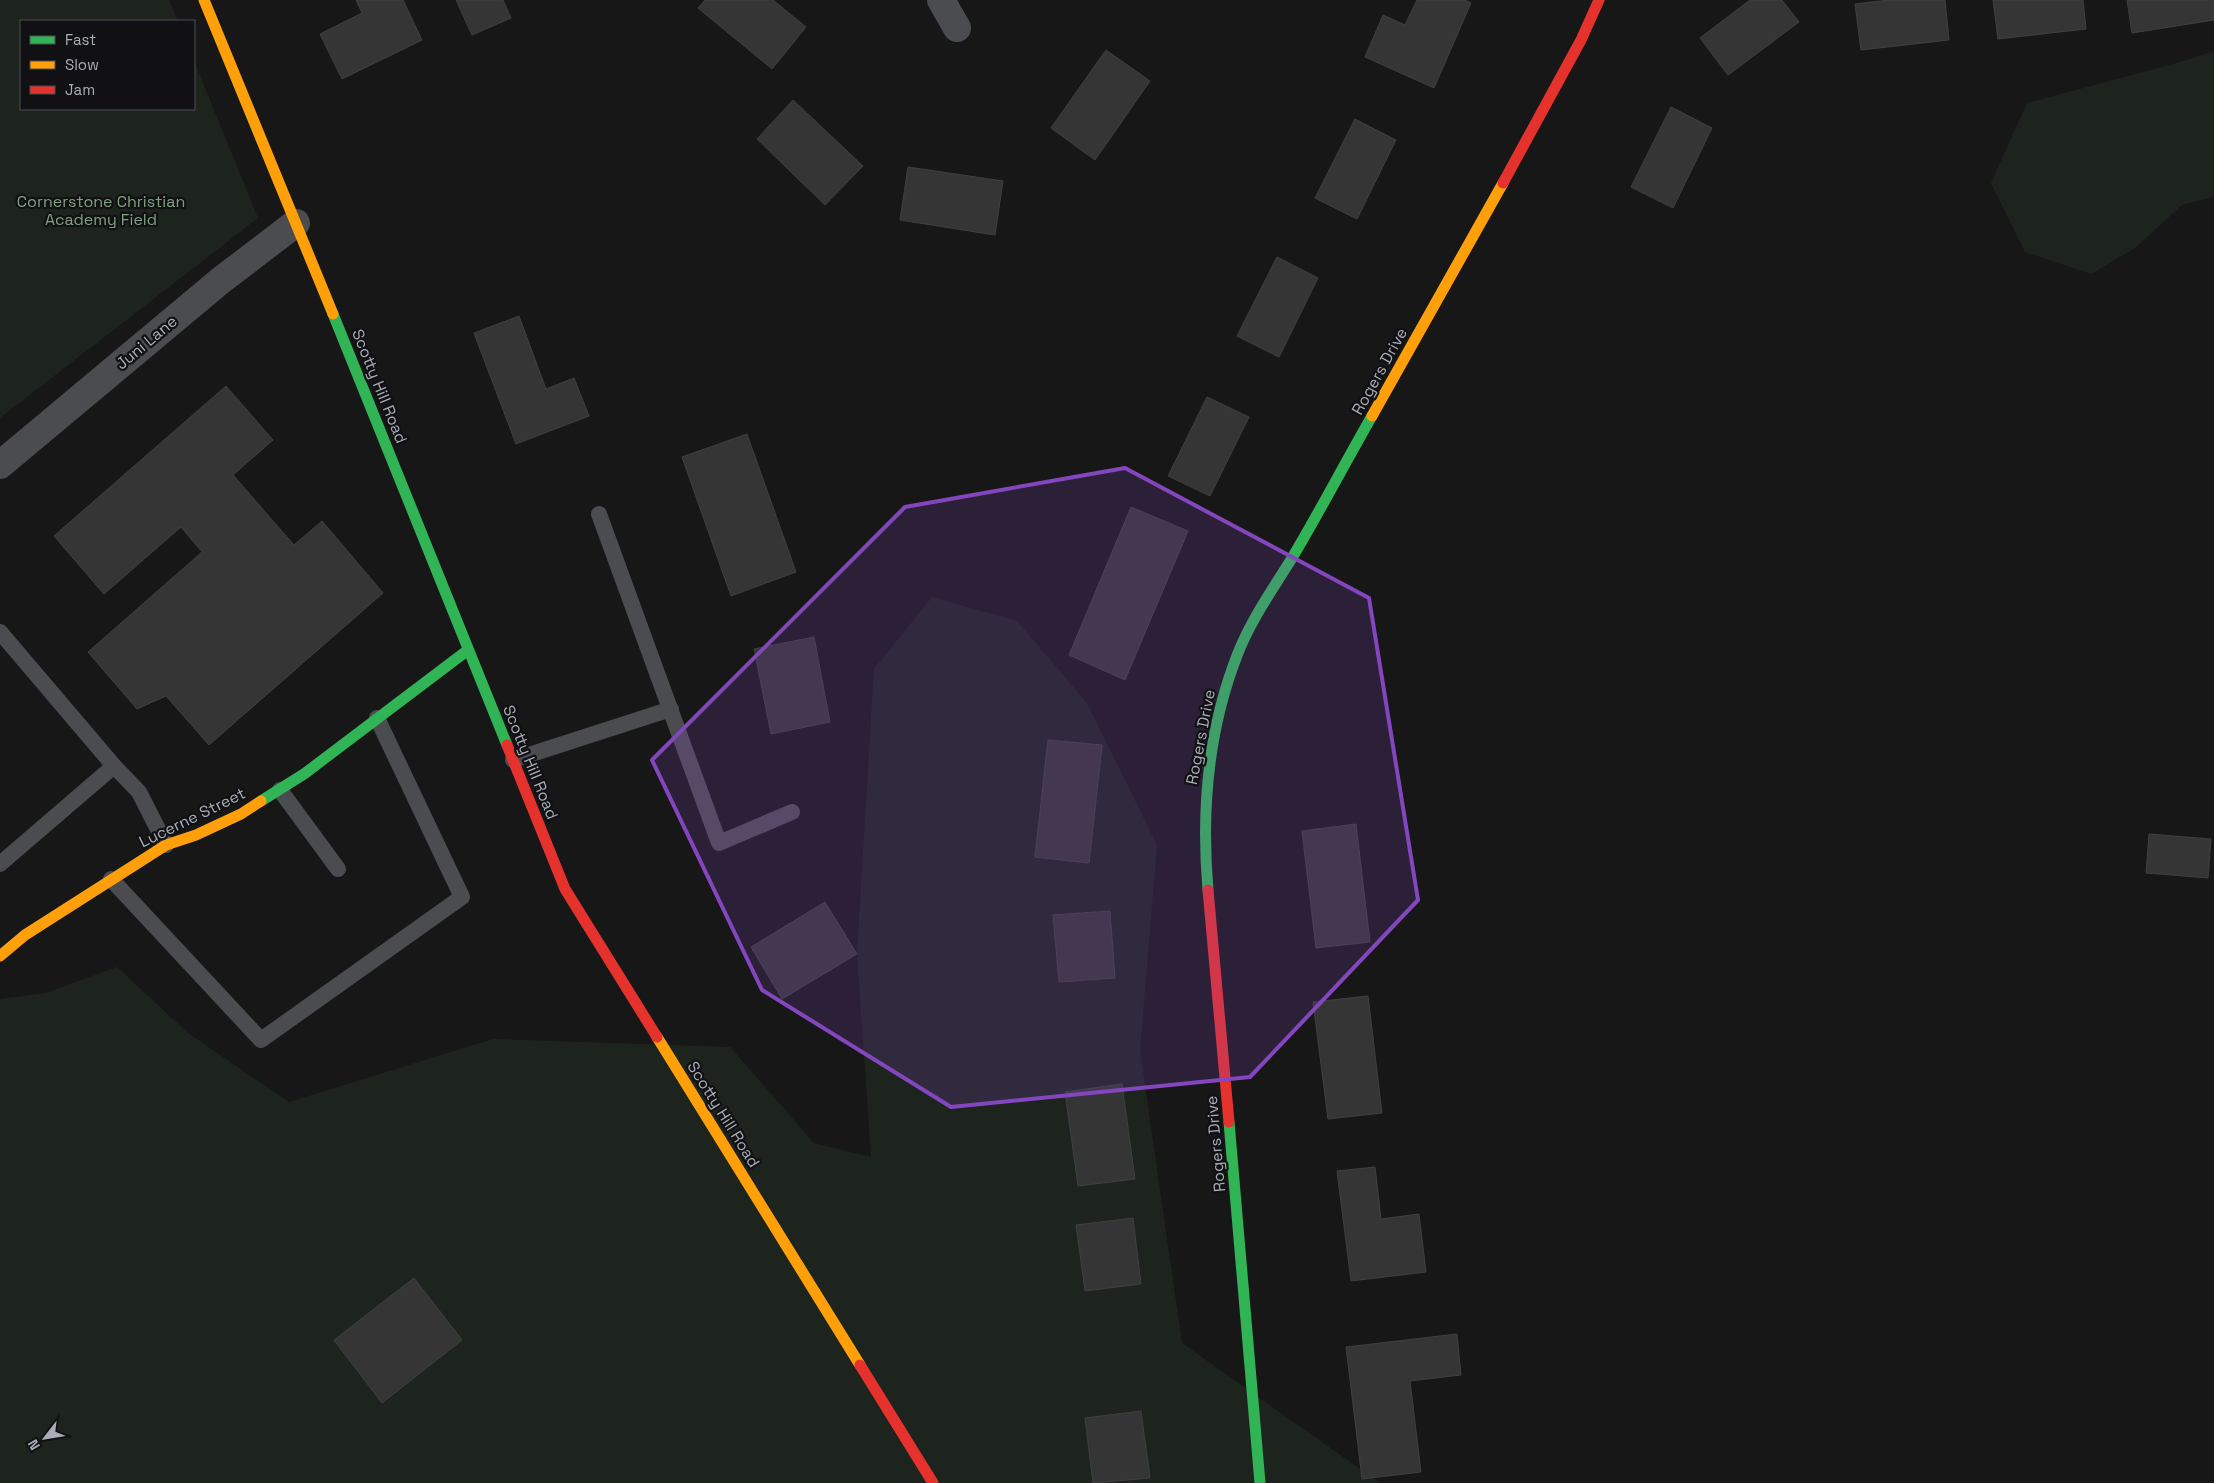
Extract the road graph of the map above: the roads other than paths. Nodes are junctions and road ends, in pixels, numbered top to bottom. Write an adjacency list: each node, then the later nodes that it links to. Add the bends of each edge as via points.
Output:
1 (204, 0): 5 (street, Scotty Hill Road)
2 (941, 0): 4 (street)
3 (1598, 0): 22 (street, Rogers Drive, via 1546,106 1292,558 1253,621 1233,666 1218,714 1208,763 1204,812 1206,862)
4 (957, 28)
5 (296, 223): 6 (street, Juni Lane, via 220,281); 9 (street, Scotty Hill Road)
6 (0, 466)
7 (599, 514): 10 (lane)
8 (0, 632): 13 (lane)
9 (468, 650): 11 (street, Lucerne Street); 12 (street, Scotty Hill Road)
10 (671, 709): 12 (lane); 15 (lane, via 719,843)
11 (377, 718): 14 (street, Lucerne Street); 19 (lane, via 462,897 261,1040)
12 (513, 760): 21 (street, Scotty Hill Road, via 565,889)
13 (114, 766): 16 (lane, via 138,792); 17 (lane)
14 (280, 790): 16 (street, Lucerne Street, via 241,814); 18 (lane)
15 (792, 812)
16 (166, 845): 19 (street, Lucerne Street)
17 (0, 864)
18 (338, 869)
19 (111, 879): 20 (street, Lucerne Street, via 25,935)
20 (0, 956)
21 (933, 1483)
22 (1260, 1483)

